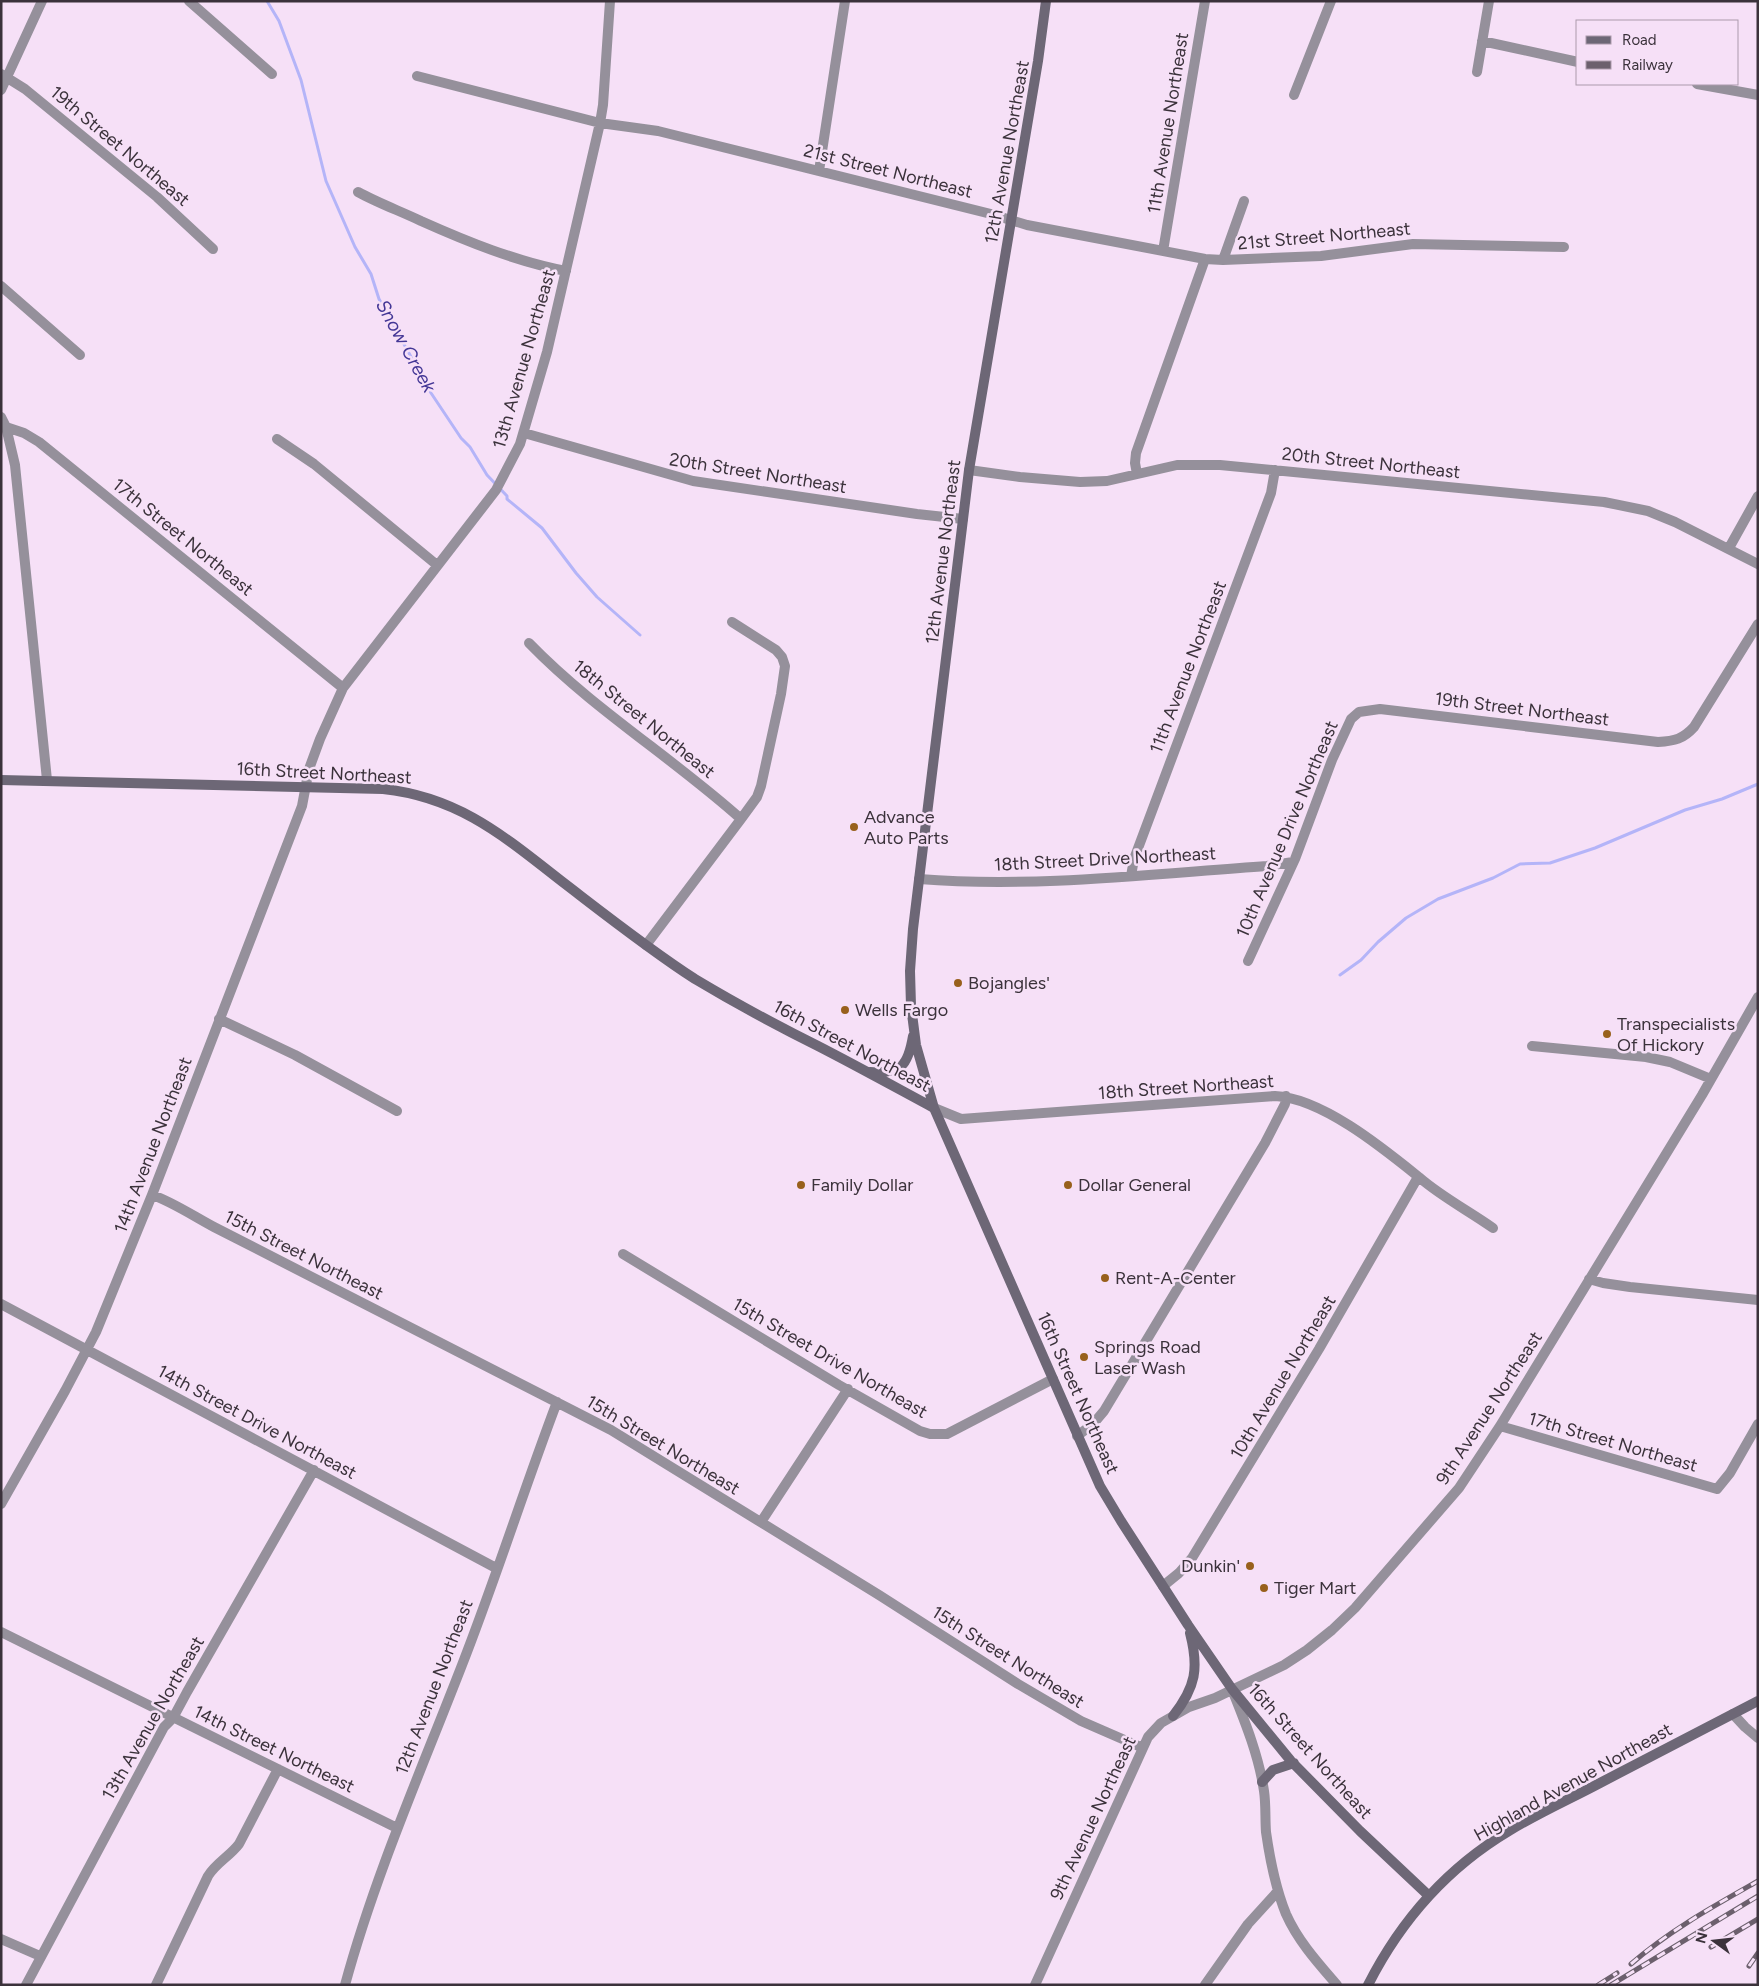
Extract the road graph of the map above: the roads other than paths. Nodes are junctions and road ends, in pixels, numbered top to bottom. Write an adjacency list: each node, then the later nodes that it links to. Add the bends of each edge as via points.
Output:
1 (42, 1): 13 (street)
2 (188, 1): 12 (street)
3 (610, 1): 19 (street, 13th Avenue Northeast)
4 (845, 1): 20 (street)
5 (1046, 1): 23 (main road, 12th Avenue Northeast)
6 (1205, 1): 26 (street, 11th Avenue Northeast)
7 (1331, 1): 17 (street)
8 (1489, 1): 9 (street)
9 (1482, 41): 10 (street); 11 (street)
10 (1576, 62)
11 (1477, 72)
12 (272, 74)
13 (4, 75): 16 (street); 25 (street, 19th Street Northeast, via 157,197)
14 (417, 76): 19 (street, 21st Street Northeast)
15 (1703, 85): 18 (street)
16 (1, 90)
17 (1294, 95)
18 (1758, 95)
19 (600, 124): 20 (street, 21st Street Northeast, via 658,131); 29 (street, 13th Avenue Northeast)
20 (819, 171): 23 (street, 21st Street Northeast)
21 (358, 192): 29 (street, via 487,249)
22 (1244, 201): 28 (street)
23 (1012, 220): 26 (street, 21st Street Northeast); 36 (main road, 12th Avenue Northeast)
24 (1564, 248): 28 (street, 21st Street Northeast, via 1414,244 1321,256)
25 (213, 249)
26 (1163, 251): 27 (street, 21st Street Northeast)
27 (1205, 259): 28 (street, 21st Street Northeast); 38 (street, via 1136,453)
28 (1223, 260)
29 (566, 271): 34 (street, 13th Avenue Northeast)
30 (1, 286): 31 (street)
31 (80, 354)
32 (1, 417): 33 (street)
33 (4, 425): 47 (street, 17th Street Northeast, via 39,442); 50 (street, via 16,465)
34 (524, 433): 40 (street, 20th Street Northeast, via 693,481); 43 (street, 13th Avenue Northeast, via 496,490)
35 (277, 439): 43 (street, via 314,464)
36 (969, 470): 38 (street, 20th Street Northeast, via 1080,482 1108,481); 40 (main road, 12th Avenue Northeast)
37 (1276, 470): 38 (street, 20th Street Northeast, via 1191,464); 41 (street, 20th Street Northeast, via 1604,502 1648,511); 54 (street, 11th Avenue Northeast, via 1271,493 1138,849)
38 (1137, 474)
39 (1758, 496): 41 (street)
40 (963, 519): 55 (main road, 12th Avenue Northeast)
41 (1729, 548): 42 (street, 20th Street Northeast)
42 (1758, 564)
43 (437, 565): 47 (street, 13th Avenue Northeast)
44 (732, 622): 52 (street, via 780,653 785,671 761,786)
45 (1758, 624): 48 (street, 19th Street Northeast, via 1694,727 1681,739 1658,742 1380,710)
46 (529, 643): 52 (street, 18th Street Northeast, via 588,696)
47 (342, 688): 51 (street, 13th Avenue Northeast, via 320,739)
48 (1359, 712): 53 (street, 10th Avenue Drive Northeast, via 1350,720 1338,746)
49 (1, 780): 50 (main road, 16th Street Northeast)
50 (47, 780): 51 (main road, 16th Street Northeast)
51 (306, 786): 56 (main road, 16th Street Northeast, via 400,791 458,808 511,842); 59 (street, 14th Avenue Northeast, via 302,806)
52 (741, 819): 56 (street)
53 (1293, 862): 54 (street, 18th Street Drive Northeast); 57 (street, 10th Avenue Drive Northeast)
54 (1131, 876): 55 (street, 18th Street Drive Northeast, via 1018,882)
55 (919, 879): 60 (main road, 12th Avenue Northeast, via 910,971)
56 (646, 945): 62 (main road, 16th Street Northeast, via 730,999)
57 (1248, 961)
58 (1758, 997): 63 (street, 9th Avenue Northeast)
59 (220, 1019): 66 (street, via 295,1055); 68 (street, 14th Avenue Northeast)
60 (914, 1031): 62 (main road, via 907,1058 899,1068 889,1072); 65 (main road, 12th Avenue Northeast)
61 (1532, 1046): 63 (street, via 1646,1057 1670,1062)
62 (867, 1072): 65 (main road, 16th Street Northeast)
63 (1711, 1079): 71 (street, 9th Avenue Northeast)
64 (1286, 1096): 65 (street, 18th Street Northeast, via 961,1119); 67 (street, 18th Street Northeast, via 1302,1100 1350,1126); 80 (street, via 1265,1143 1106,1407 1094,1424)
65 (934, 1108): 75 (main road, 16th Street Northeast)
66 (397, 1111)
67 (1418, 1177): 69 (street, 18th Street Northeast); 85 (street, 10th Avenue Northeast, via 1192,1558)
68 (152, 1194): 74 (street, 14th Avenue Northeast); 77 (street, 15th Street Northeast)
69 (1493, 1228)
70 (623, 1254): 76 (street, 15th Street Drive Northeast)
71 (1589, 1279): 72 (street, via 1603,1284); 79 (street, 9th Avenue Northeast)
72 (1758, 1300)
73 (1, 1304): 74 (street, 14th Street Drive Northeast)
74 (87, 1350): 81 (street, 14th Street Drive Northeast); 82 (street, 14th Avenue Northeast)
75 (1053, 1379): 76 (street, 15th Street Drive Northeast, via 965,1426 940,1435 920,1431); 80 (main road, 16th Street Northeast)
76 (848, 1390): 83 (street)
77 (557, 1402): 83 (street, 15th Street Northeast, via 611,1430); 84 (street, 12th Avenue Northeast)
78 (1758, 1424): 79 (street, 17th Street Northeast, via 1717,1489)
79 (1500, 1426): 88 (street, 9th Avenue Northeast, via 1459,1488 1355,1608 1307,1650 1284,1665)
80 (1077, 1436): 85 (main road, 16th Street Northeast, via 1108,1500)
81 (314, 1470): 84 (street, 14th Street Drive Northeast); 92 (street, 13th Avenue Northeast)
82 (1, 1504)
83 (761, 1522): 94 (street, 15th Street Northeast, via 1018,1684 1081,1721)
84 (496, 1568): 98 (street, 12th Avenue Northeast)
85 (1163, 1586): 86 (main road, 16th Street Northeast)
86 (1188, 1625): 88 (main road, 16th Street Northeast); 91 (main road, via 1195,1654 1193,1685 1186,1701)
87 (1, 1632): 92 (street, 14th Street Northeast)
88 (1232, 1689): 91 (street, 9th Avenue Northeast); 95 (main road, 16th Street Northeast); 97 (street)
89 (1758, 1701): 90 (main road, Highland Avenue Northeast)
90 (1733, 1714): 93 (street); 100 (main road, Highland Avenue Northeast, via 1510,1830 1460,1864)
91 (1173, 1716): 94 (street, 9th Avenue Northeast, via 1156,1727)
92 (174, 1718): 96 (street, 14th Street Northeast); 102 (street, 13th Avenue Northeast, via 164,1727)
93 (1758, 1738)
94 (1143, 1748): 106 (street, 9th Avenue Northeast)
95 (1294, 1763): 97 (main road, via 1273,1770); 100 (main road, 16th Street Northeast)
96 (278, 1769): 98 (street, 14th Street Northeast); 104 (street, via 239,1844 208,1876)
97 (1262, 1782): 99 (street, via 1266,1830)
98 (398, 1828): 105 (street, 12th Avenue Northeast, via 376,1884)
99 (1278, 1890): 107 (street, via 1248,1924); 108 (street, via 1299,1938)
100 (1428, 1895): 109 (main road, Highland Avenue Northeast, via 1401,1929)
101 (1, 1939): 102 (street)
102 (40, 1956): 103 (street, 13th Avenue Northeast)
103 (26, 1985)
104 (156, 1985)
105 (345, 1985)
106 (1034, 1985)
107 (1205, 1985)
108 (1337, 1985)
109 (1368, 1985)

